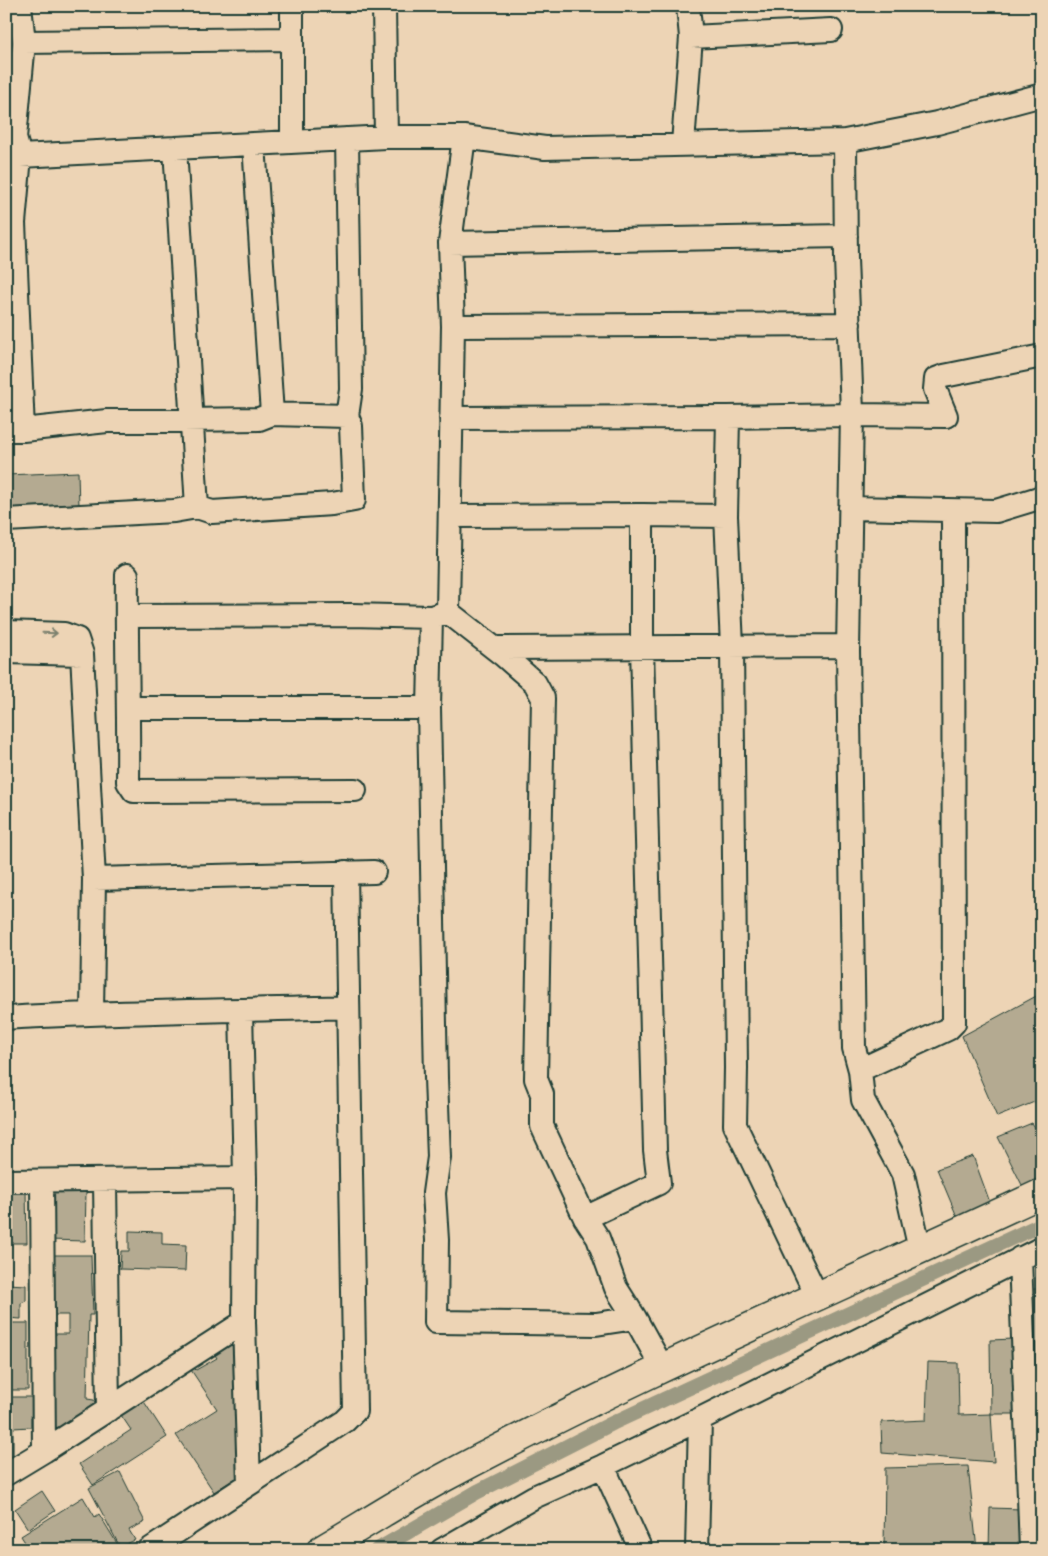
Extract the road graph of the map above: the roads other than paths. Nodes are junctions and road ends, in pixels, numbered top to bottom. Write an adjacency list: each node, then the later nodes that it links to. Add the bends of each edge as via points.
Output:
1 (20, 6): 8 (street)
2 (292, 6): 7 (street)
3 (384, 6): 10 (street)
4 (688, 6): 6 (street)
5 (831, 30): 6 (street)
6 (691, 37): 17 (street)
7 (291, 40): 8 (street); 15 (street)
8 (24, 42): 14 (street)
9 (1042, 95): 13 (street, via 938,123)
10 (386, 137): 11 (street); 12 (street)
11 (464, 137): 17 (street, via 545,148); 21 (street)
12 (347, 139): 15 (street); 27 (street, via 351,389)
13 (845, 141): 17 (street); 20 (street)
14 (14, 142): 18 (street); 19 (street)
15 (292, 142): 16 (street)
16 (254, 144): 18 (street); 25 (street)
17 (683, 144)
18 (175, 148): 30 (street)
19 (10, 223): 31 (street)
20 (846, 236): 21 (street); 22 (street)
21 (450, 243): 23 (street)
22 (848, 324): 23 (street); 26 (street)
23 (453, 326): 28 (street)
24 (1042, 356): 26 (street, via 936,380 935,389 946,416)
25 (272, 414): 27 (street); 30 (street, via 259,419)
26 (852, 415): 29 (street); 34 (street)
27 (346, 416): 33 (street, via 351,426 354,500 212,512)
28 (451, 418): 29 (street); 37 (street)
29 (728, 418): 38 (street)
30 (192, 420): 31 (street, via 107,421); 33 (street)
31 (14, 430)
32 (1042, 497): 35 (street, via 996,511)
33 (197, 507): 39 (street)
34 (850, 508): 35 (street); 45 (street)
35 (953, 511): 60 (street, via 954,1023 948,1029)
36 (642, 514): 37 (street); 38 (street); 46 (street)
37 (450, 516): 41 (street)
38 (726, 516): 44 (street)
39 (6, 520)
40 (128, 574): 42 (street)
41 (439, 614): 42 (street); 47 (street); 51 (street)
42 (127, 616): 50 (street)
43 (6, 632): 49 (street, one-way to 49, via 64,634 77,639)
44 (732, 646): 45 (street); 46 (street); 70 (street, via 734,1125)
45 (848, 646): 60 (street, via 854,1048)
46 (642, 647): 47 (street); 66 (street, via 655,1150 659,1182)
47 (495, 648): 66 (street, via 535,683 543,698 536,1079 542,1094 542,1126)
48 (6, 652): 49 (street)
49 (82, 654): 55 (street)
50 (130, 708): 51 (street); 52 (street, via 128,782 134,792)
51 (429, 708): 71 (street, via 438,1156 434,1193 436,1322 596,1324)
52 (355, 790)
53 (346, 872): 54 (street); 55 (street); 56 (street)
54 (374, 872)
55 (94, 880): 58 (street)
56 (347, 1007): 57 (street); 79 (street, via 355,1411 346,1421)
57 (241, 1011): 58 (street); 61 (street)
58 (92, 1012): 59 (street)
59 (6, 1018)
60 (860, 1070): 68 (street, via 864,1100 903,1174)
61 (245, 1178): 62 (street); 72 (street)
62 (105, 1180): 64 (street); 74 (street)
63 (6, 1181): 64 (street)
64 (42, 1181): 76 (street)
65 (1042, 1193): 68 (main road)
66 (585, 1218): 71 (street, via 598,1238 616,1288)
67 (1042, 1248): 69 (street)
68 (920, 1250): 70 (main road)
69 (1020, 1258): 75 (street); 85 (street)
70 (817, 1296): 73 (main road)
71 (635, 1318): 73 (street)
72 (244, 1322): 74 (street); 79 (street)
73 (662, 1367): 81 (main road, via 442,1479)
74 (108, 1410): 76 (street)
75 (700, 1419): 77 (street); 84 (street)
76 (44, 1451): 78 (street)
77 (603, 1466): 82 (street, via 534,1497); 83 (street)
78 (6, 1474)
79 (250, 1484): 80 (street)
80 (148, 1550)
81 (321, 1550)
82 (442, 1550)
83 (641, 1550)
84 (698, 1550)
85 (1031, 1550)

